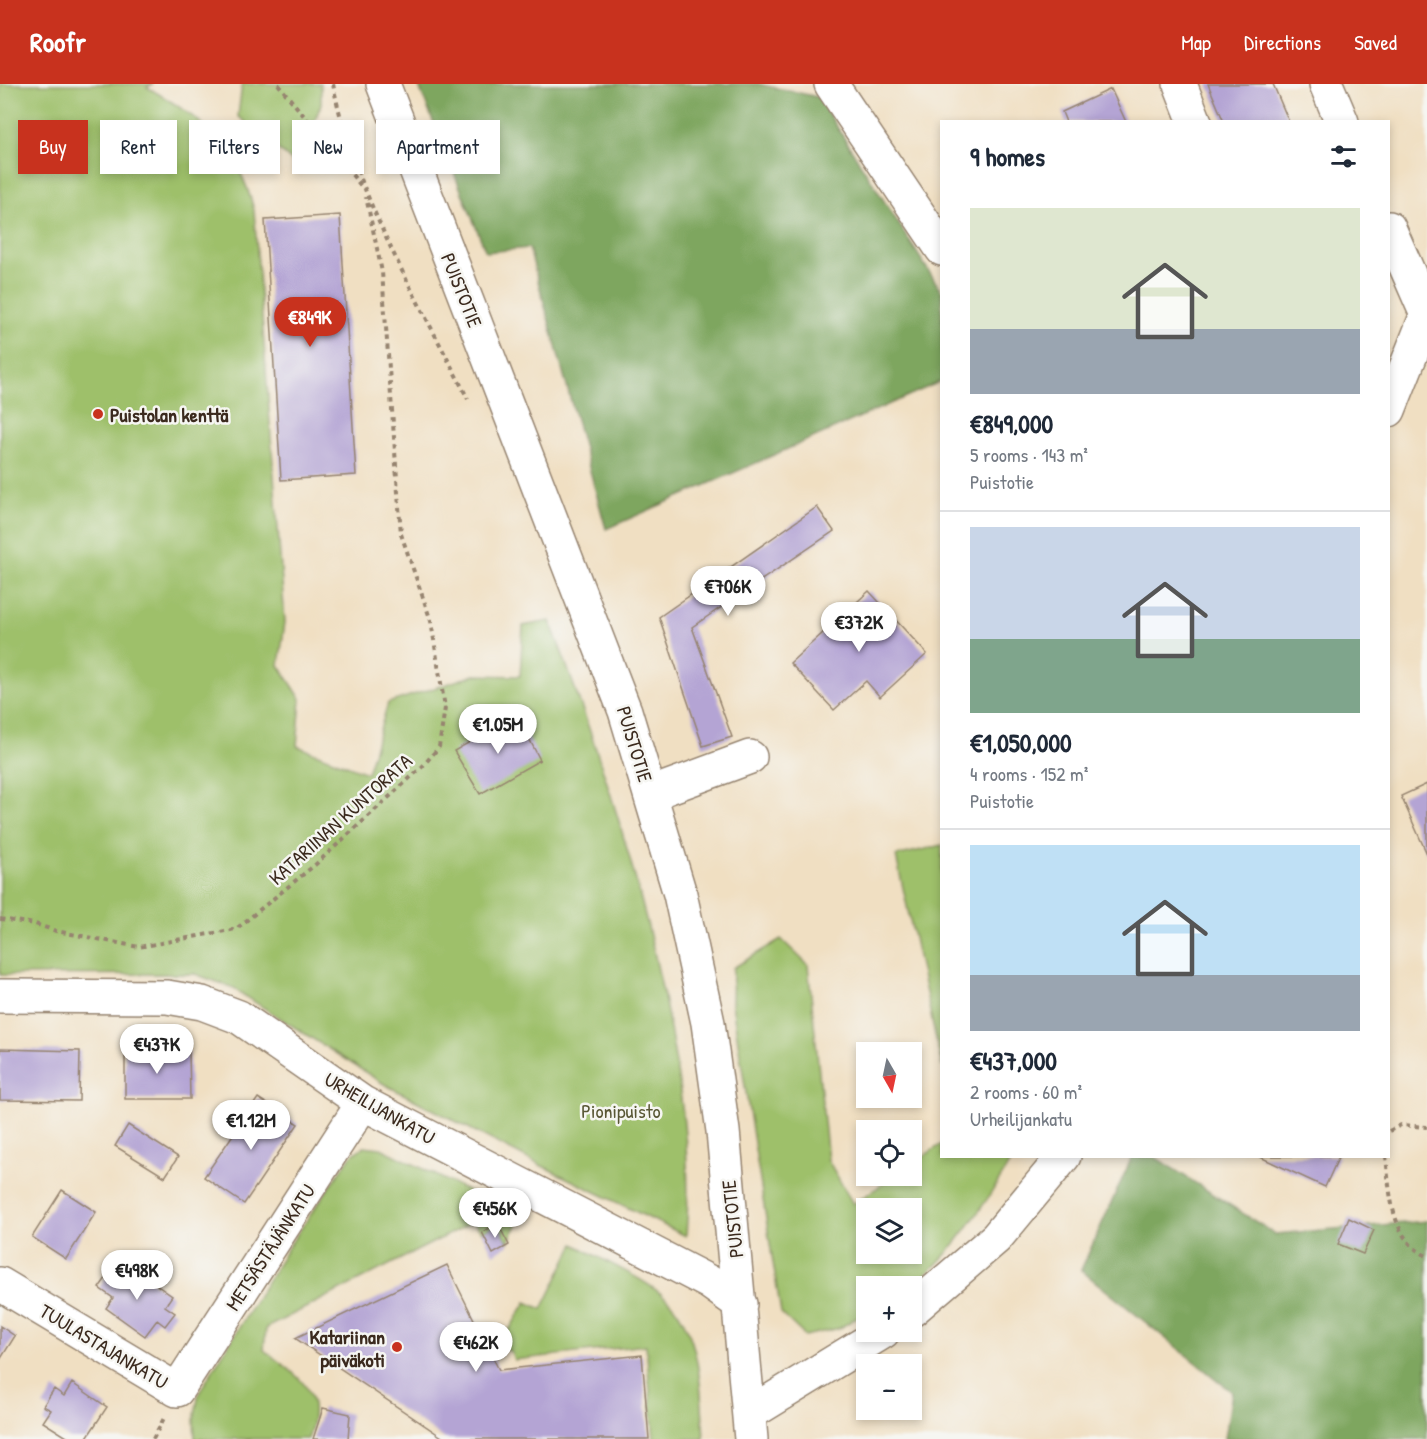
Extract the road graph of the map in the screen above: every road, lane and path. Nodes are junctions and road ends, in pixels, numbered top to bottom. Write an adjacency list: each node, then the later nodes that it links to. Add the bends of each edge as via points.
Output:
1 (278, 84): 9 (path, KATARIINAN KUNTORATA)
2 (333, 84): 9 (path, via 342,128)
3 (383, 84): 16 (street, PUISTOTIE, via 621,700)
4 (831, 84): 11 (street)
5 (1180, 84): 7 (street)
6 (1326, 84): 8 (street)
7 (1194, 120)
8 (1341, 120)
9 (364, 190): 13 (path); 17 (path, KATARIINAN KUNTORATA, via 382,272 401,534 431,621 445,708 439,747 316,864 236,929 140,947)
10 (1390, 230): 12 (street)
11 (940, 246)
12 (1427, 314): 14 (street)
13 (470, 403)
14 (1390, 407)
15 (750, 757): 16 (street)
16 (650, 794): 27 (street, PUISTOTIE, via 680,894 708,1023)
17 (0, 919)
18 (0, 996): 19 (street, URHEILIJANKATU, via 167,996 202,1003 239,1017)
19 (363, 1103): 27 (street, URHEILIJANKATU, via 709,1282); 29 (street, METSÄSTÄJÄNKATU)
20 (1427, 1127): 21 (path, via 1401,1125)
21 (1390, 1130)
22 (1062, 1158): 26 (street, via 996,1238)
23 (1386, 1158): 24 (path, via 1393,1216 1415,1251)
24 (1427, 1256)
25 (0, 1284): 29 (street, TUULASTAJANKATU)
26 (922, 1302)
27 (740, 1304): 30 (street, PUISTOTIE)
28 (869, 1342): 30 (street)
29 (177, 1390)
30 (750, 1427)

